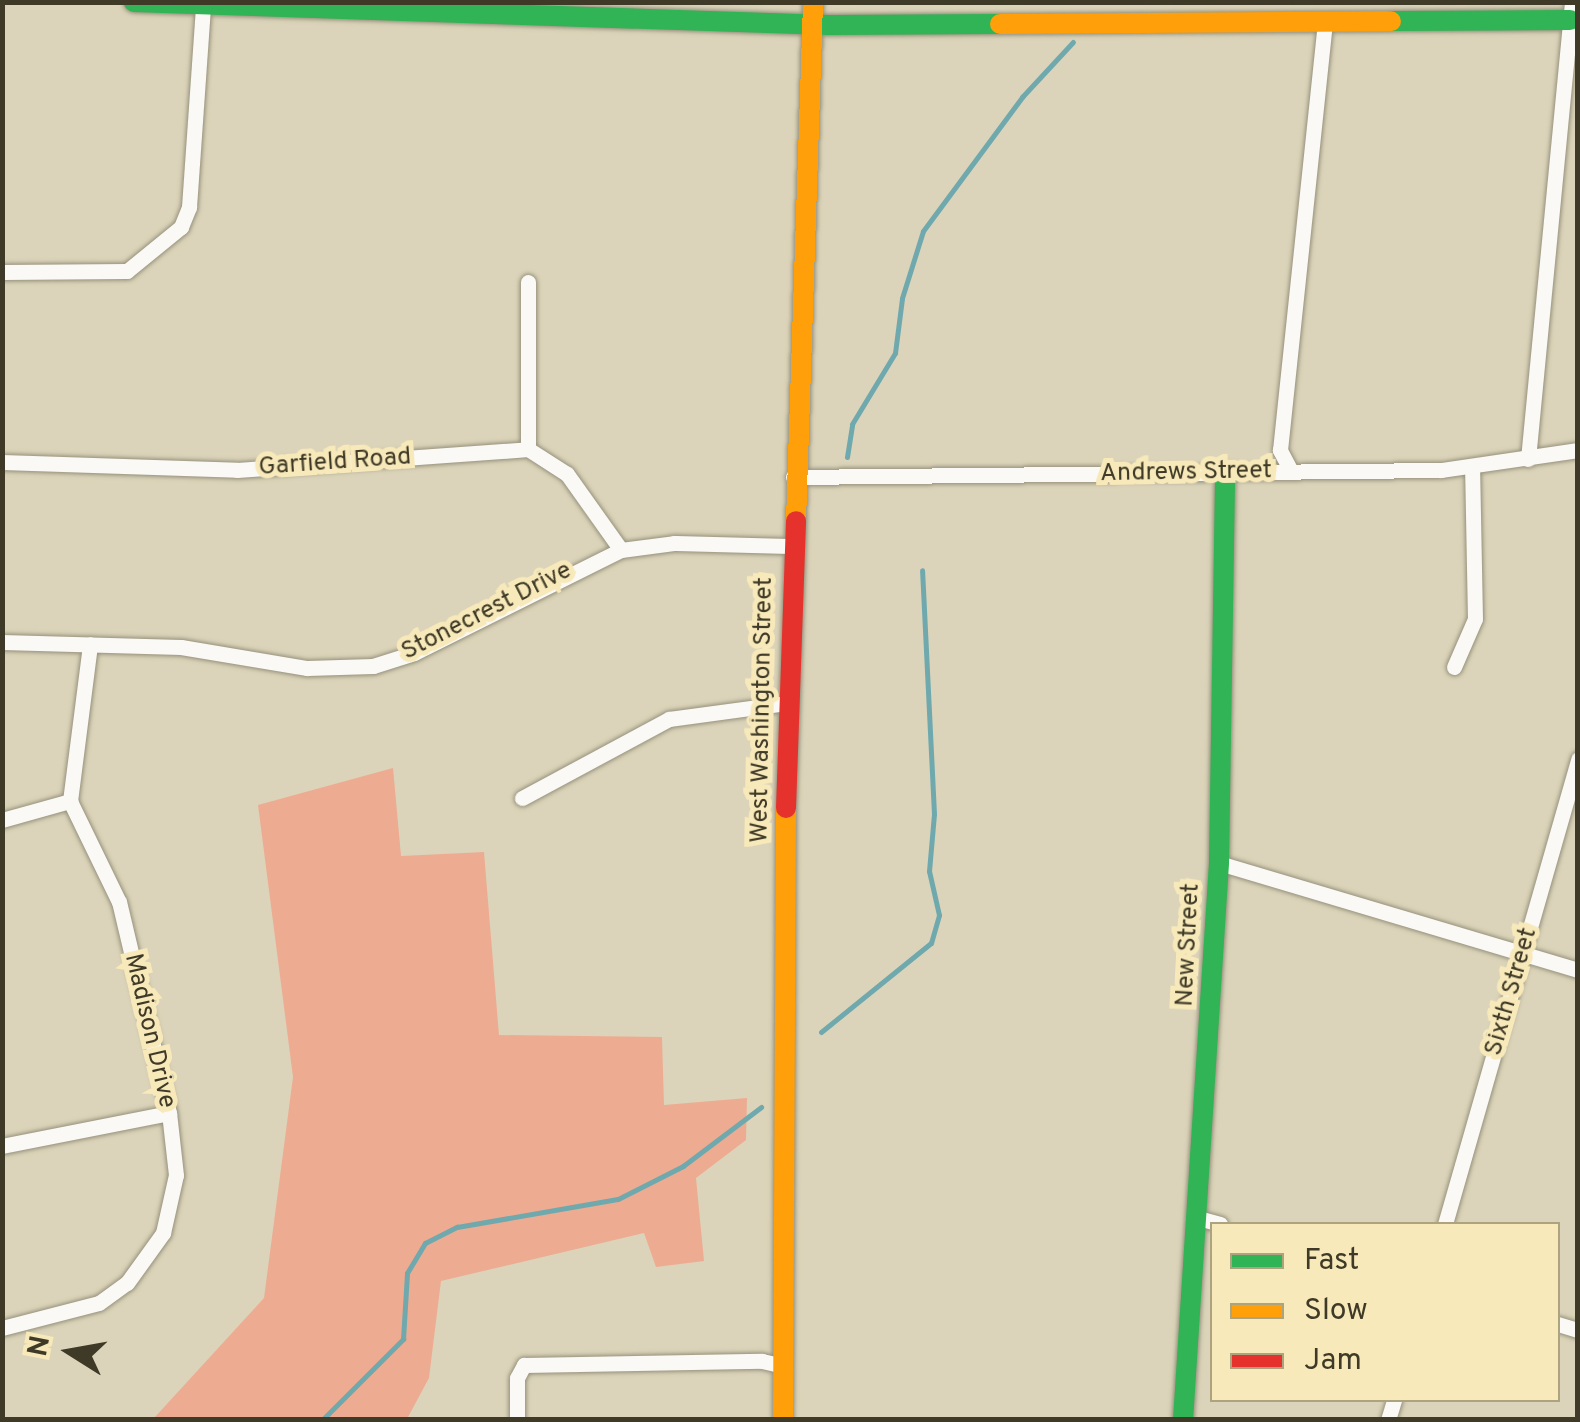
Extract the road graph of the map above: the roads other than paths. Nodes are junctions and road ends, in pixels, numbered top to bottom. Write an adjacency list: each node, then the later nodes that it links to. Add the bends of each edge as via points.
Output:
1 (134, 2): 3 (street)
2 (813, 2): 6 (street, West Washington Street)
3 (204, 6): 6 (street); 7 (street, via 182,227 127,270)
4 (1571, 11): 5 (street); 11 (street)
5 (1326, 23): 6 (street); 14 (street, via 1280,450)
6 (810, 24): 16 (street, West Washington Street)
7 (2, 272)
8 (528, 282): 9 (street)
9 (528, 449): 12 (street, Garfield Road, via 237,470); 18 (street, via 567,474)
10 (1578, 450): 11 (street, Andrews Street)
11 (1528, 459): 13 (street, Andrews Street)
12 (2, 462)
13 (1472, 468): 14 (street, Andrews Street); 21 (street, via 1475,619)
14 (1292, 471): 15 (street, Andrews Street)
15 (1225, 473): 16 (street, Andrews Street); 27 (street, New Street)
16 (793, 477): 17 (street, West Washington Street)
17 (792, 546): 18 (street, Stonecrest Drive, via 674,543); 22 (street, West Washington Street)
18 (622, 550): 20 (street, Stonecrest Drive, via 414,654 373,666 307,668 182,647)
19 (2, 642): 20 (street, Stonecrest Drive)
20 (90, 644): 25 (street)
21 (1454, 667)
22 (788, 703): 24 (street, via 670,718); 36 (street, West Washington Street)
23 (1578, 759): 28 (street, Sixth Street)
24 (522, 798)
25 (70, 800): 26 (street); 30 (street, Madison Drive, via 119,902)
26 (2, 820)
27 (1219, 864): 28 (street); 32 (street, New Street)
28 (1522, 955): 29 (street); 34 (street, Sixth Street)
29 (1578, 970)
30 (169, 1114): 31 (street); 35 (street, Madison Drive, via 176,1175 163,1234 146,1264 99,1303)
31 (2, 1146)
32 (1198, 1218): 33 (street); 39 (street, New Street)
33 (1213, 1222)
34 (1446, 1222)
35 (2, 1328)
36 (784, 1366): 37 (street, via 762,1360 524,1365 517,1378); 38 (street, West Washington Street)
37 (517, 1420)
38 (782, 1420)
39 (1183, 1420)

